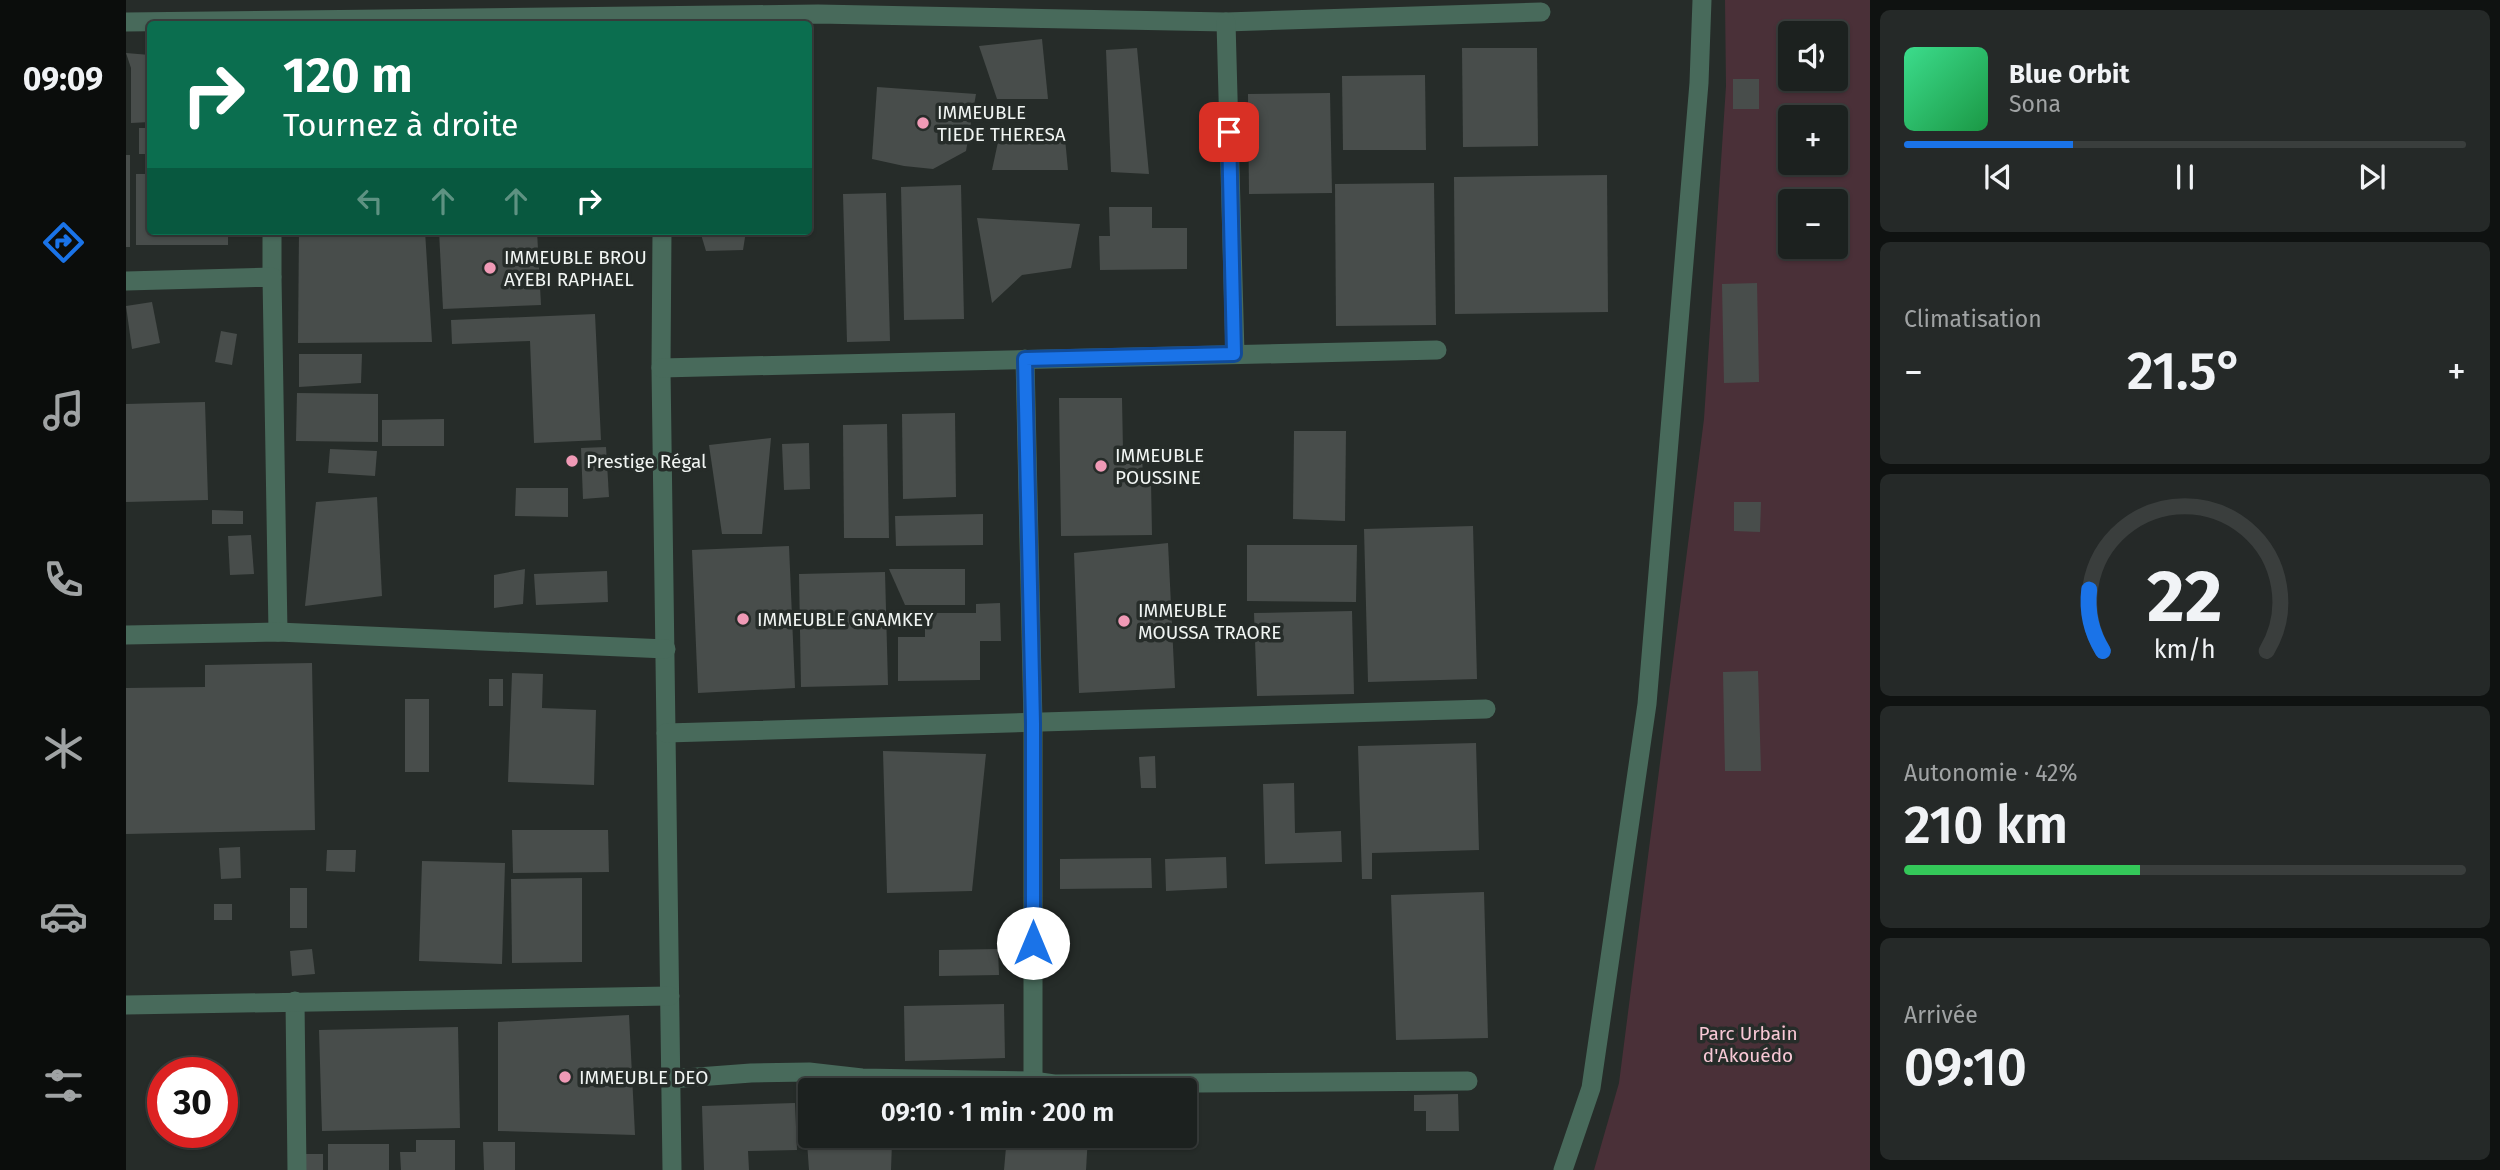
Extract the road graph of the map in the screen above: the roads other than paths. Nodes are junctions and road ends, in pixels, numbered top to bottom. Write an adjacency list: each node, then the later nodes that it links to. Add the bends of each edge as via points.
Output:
1 (1702, 0): 33 (street, via 1698,97 1647,704 1591,1088)
2 (1020, 8): 4 (street); 8 (street)
3 (1541, 12): 8 (street)
4 (662, 13): 5 (street)
5 (315, 21)
6 (126, 22): 7 (street)
7 (147, 22)
8 (1226, 22): 14 (street)
9 (272, 235): 11 (street)
10 (662, 235): 16 (street)
11 (272, 277): 12 (street); 17 (street)
12 (126, 281)
13 (1437, 350): 14 (street)
14 (1234, 354): 15 (street)
15 (1025, 359): 16 (street); 21 (street)
16 (661, 368): 19 (street)
17 (278, 632): 18 (street); 19 (street)
18 (126, 635)
19 (666, 649): 22 (street)
20 (1486, 709): 21 (street)
21 (1033, 723): 22 (street); 27 (street)
22 (666, 733): 23 (street)
23 (670, 996): 24 (street); 28 (street)
24 (295, 1001): 25 (street); 31 (street)
25 (126, 1005)
26 (862, 1078): 28 (street, via 809,1072)
27 (1033, 1078)
28 (671, 1079): 32 (street)
29 (1468, 1082): 30 (street)
30 (1197, 1083)
31 (297, 1170)
32 (672, 1170)
33 (1563, 1170)

